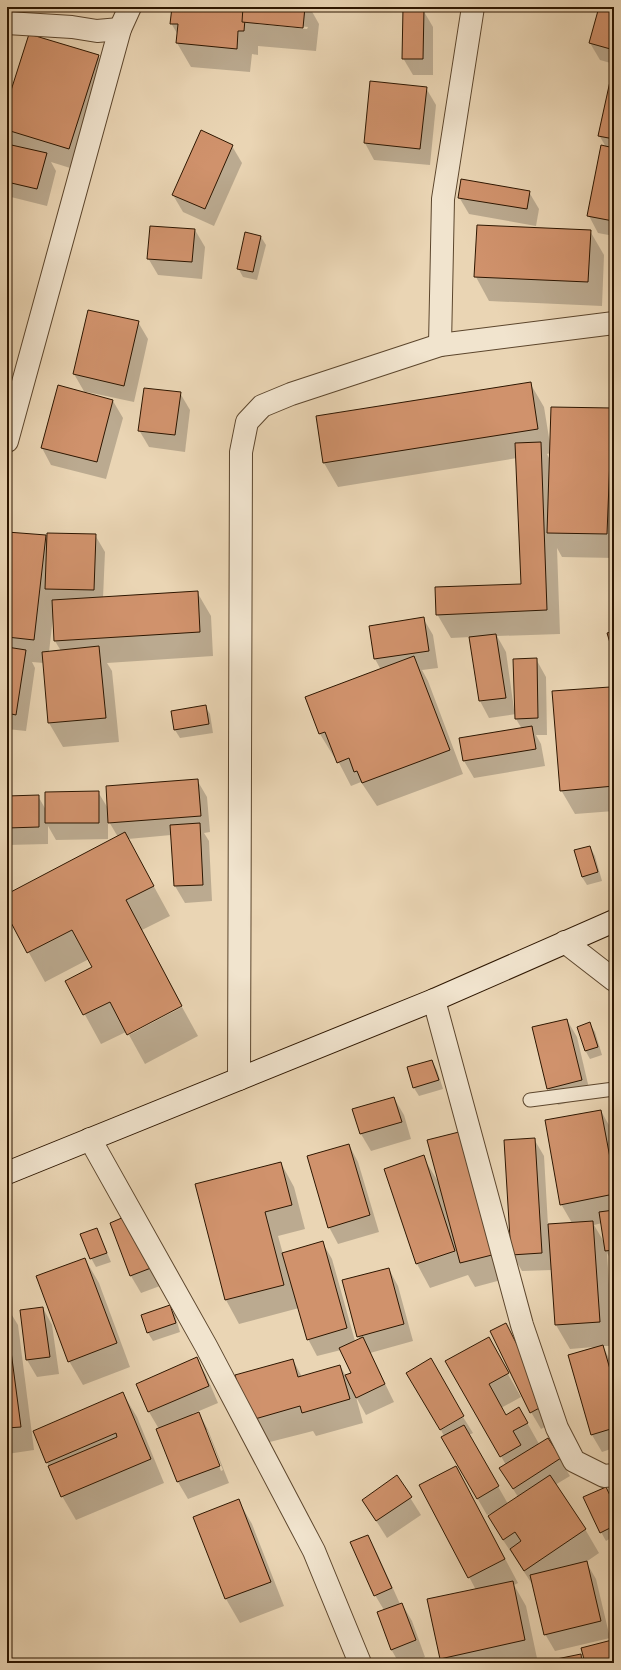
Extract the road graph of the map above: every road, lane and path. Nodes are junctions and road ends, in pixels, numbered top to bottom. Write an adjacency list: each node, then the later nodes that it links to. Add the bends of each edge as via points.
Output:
1 (130, 7): 4 (street)
2 (473, 7): 6 (street, via 443,199)
3 (7, 23): 4 (street, via 97,31)
4 (120, 29): 7 (street)
5 (614, 323): 6 (street)
6 (440, 345): 12 (street, via 290,394 262,406 247,422 240,452)
7 (7, 441)
8 (614, 921): 9 (street)
9 (565, 942): 10 (street); 11 (street)
10 (614, 980)
11 (434, 1000): 12 (street); 17 (street, via 522,1325 557,1428 574,1461 604,1476)
12 (239, 1079): 15 (street)
13 (614, 1089): 14 (lane)
14 (530, 1100)
15 (90, 1139): 16 (street); 18 (street, via 206,1346 314,1551)
16 (7, 1173)
17 (614, 1474)
18 (360, 1663)

